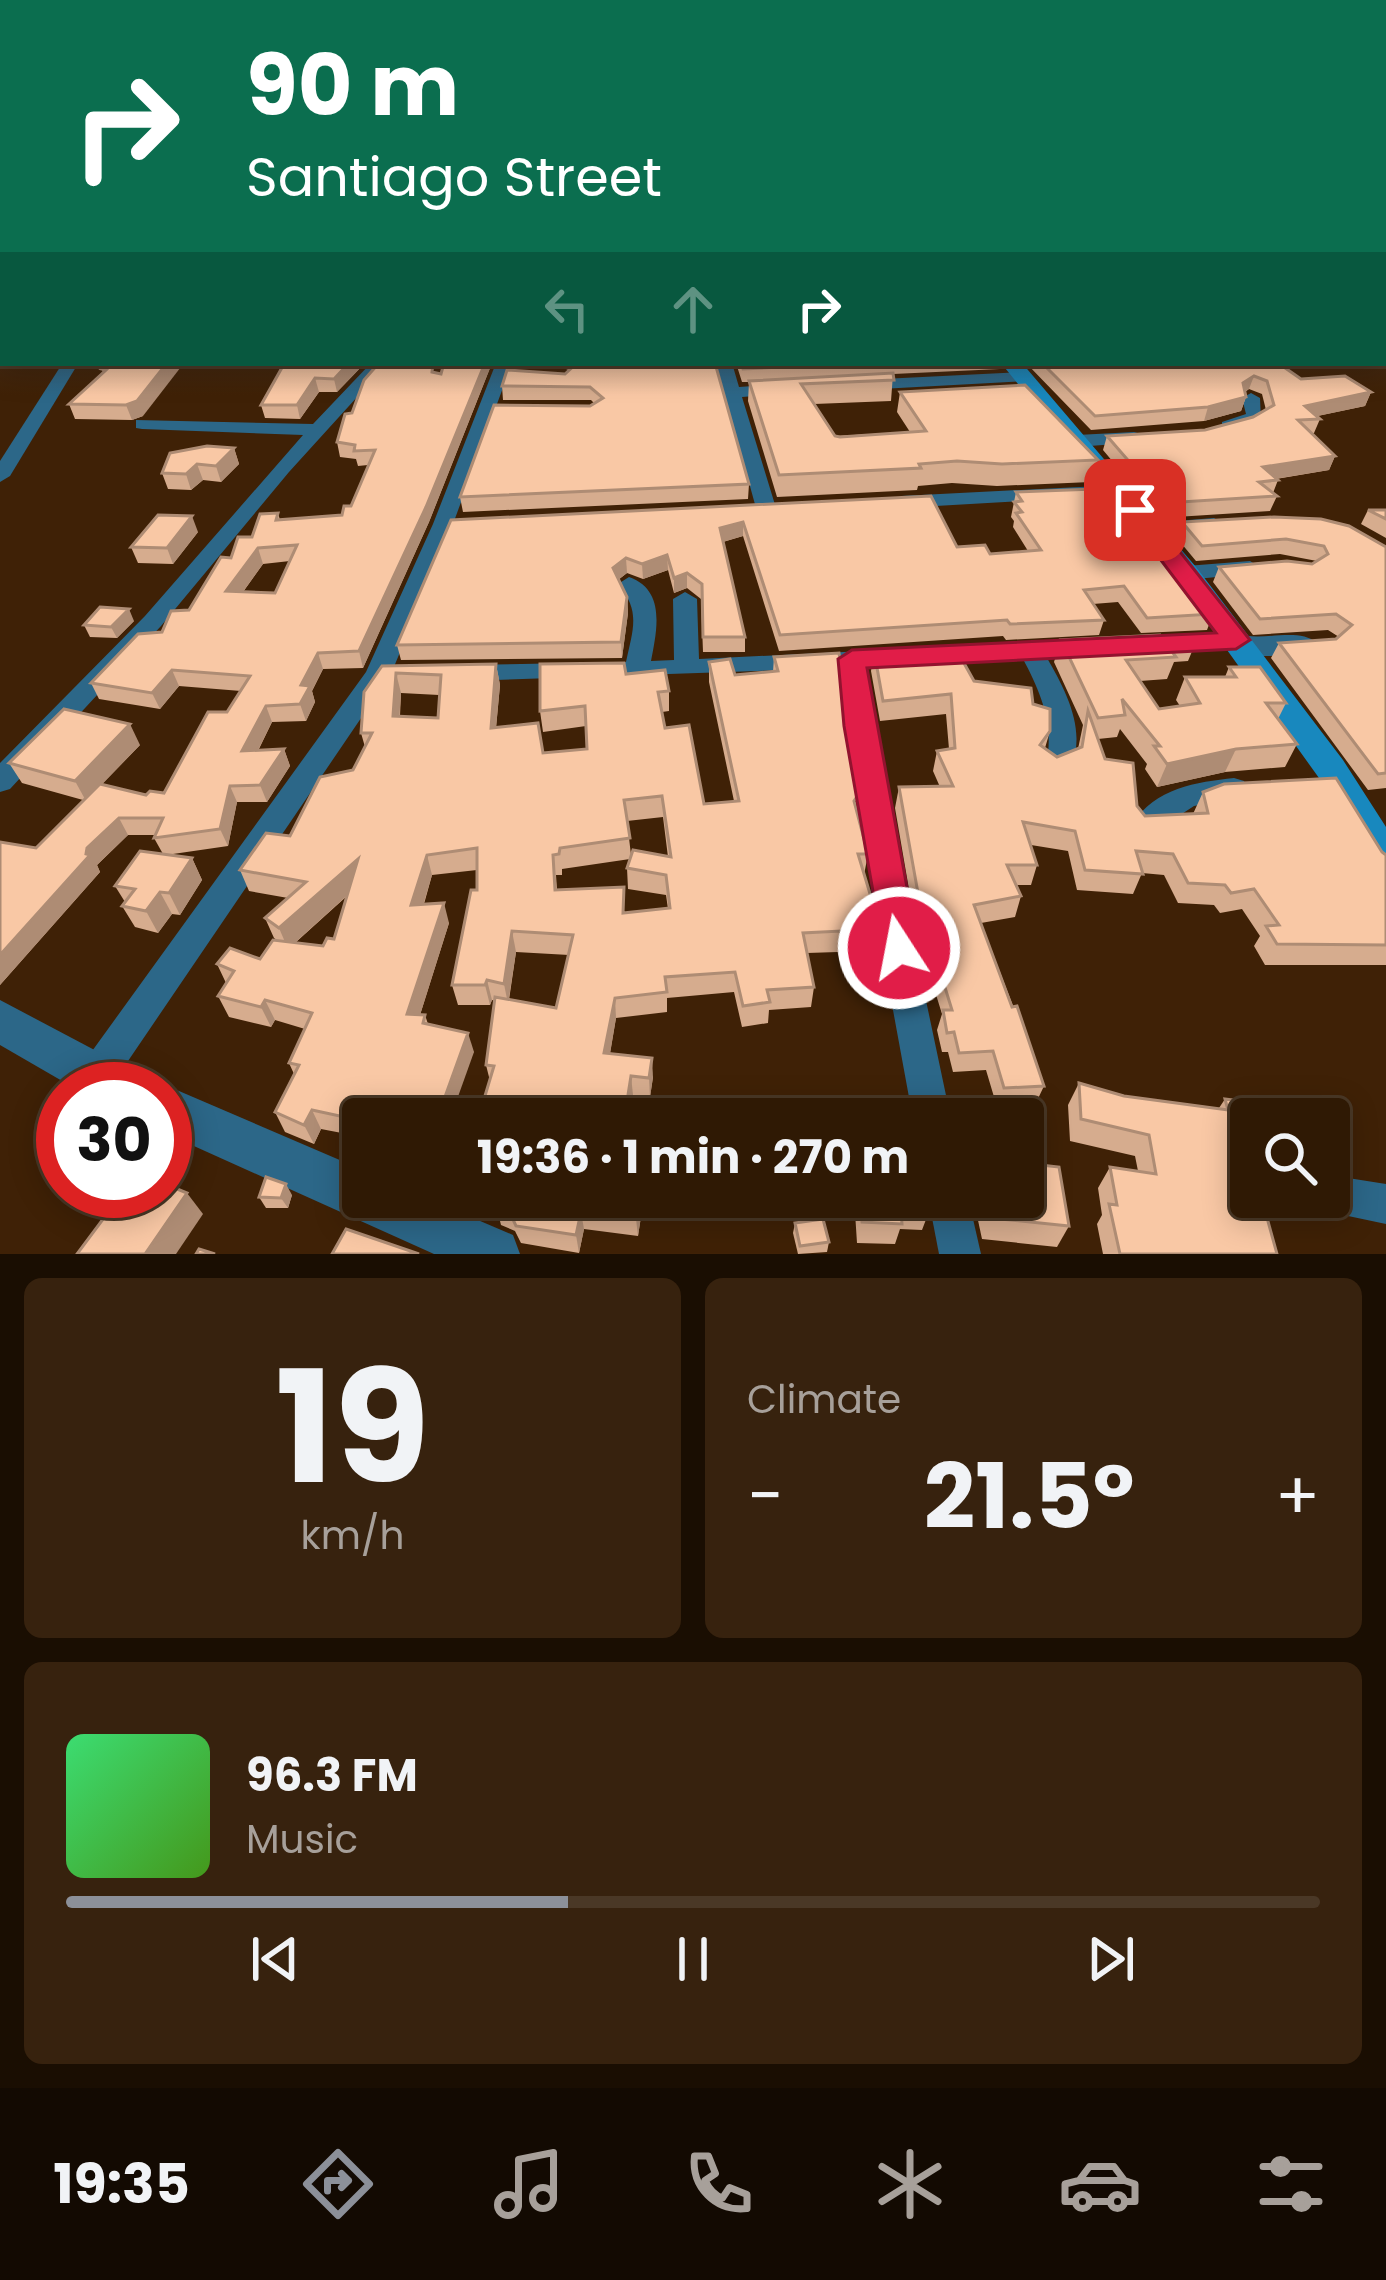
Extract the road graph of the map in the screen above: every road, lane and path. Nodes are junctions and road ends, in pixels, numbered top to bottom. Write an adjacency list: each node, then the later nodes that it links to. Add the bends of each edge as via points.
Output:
1 (377, 366): 11 (street)
2 (725, 366): 8 (street)
3 (68, 367): 15 (street)
4 (1017, 370): 6 (street); 14 (main road)
5 (508, 371): 41 (street, via 455,524 390,674)
6 (844, 386)
7 (800, 388): 8 (street)
8 (734, 392): 19 (street)
9 (1251, 398): 12 (street, via 1255,417)
10 (142, 424): 11 (street)
11 (317, 430): 36 (street)
12 (1208, 430)
13 (1165, 436): 14 (street)
14 (1077, 441): 16 (main road)
15 (1, 473)
16 (1119, 491): 17 (street); 22 (main road)
17 (884, 502)
18 (789, 507): 19 (street)
19 (766, 508): 20 (street)
20 (742, 509)
21 (1238, 524): 22 (street)
22 (1150, 529): 24 (main road)
23 (1280, 565): 24 (street)
24 (1186, 573): 28 (main road)
25 (629, 584): 32 (street, via 647,606)
26 (685, 599): 31 (street)
27 (1328, 641): 28 (street)
28 (1239, 644): 29 (street); 35 (main road)
29 (1031, 651): 30 (street); 34 (street, via 1060,710 1064,747)
30 (852, 659): 31 (street); 42 (street)
31 (687, 668): 32 (street)
32 (637, 670): 33 (street)
33 (449, 673)
34 (1052, 763)
35 (1339, 781): 37 (street, via 1186,794); 38 (main road)
36 (0, 782)
37 (1148, 824)
38 (1386, 859)
39 (0, 1022): 40 (street)
40 (71, 1062)
41 (122, 1062)
42 (928, 1098)
43 (192, 1120): 44 (street)
44 (342, 1187)
45 (1350, 1198): 46 (street)
46 (1386, 1204)
47 (412, 1218): 49 (street)
48 (952, 1218): 50 (street)
49 (494, 1254)
50 (960, 1254)

